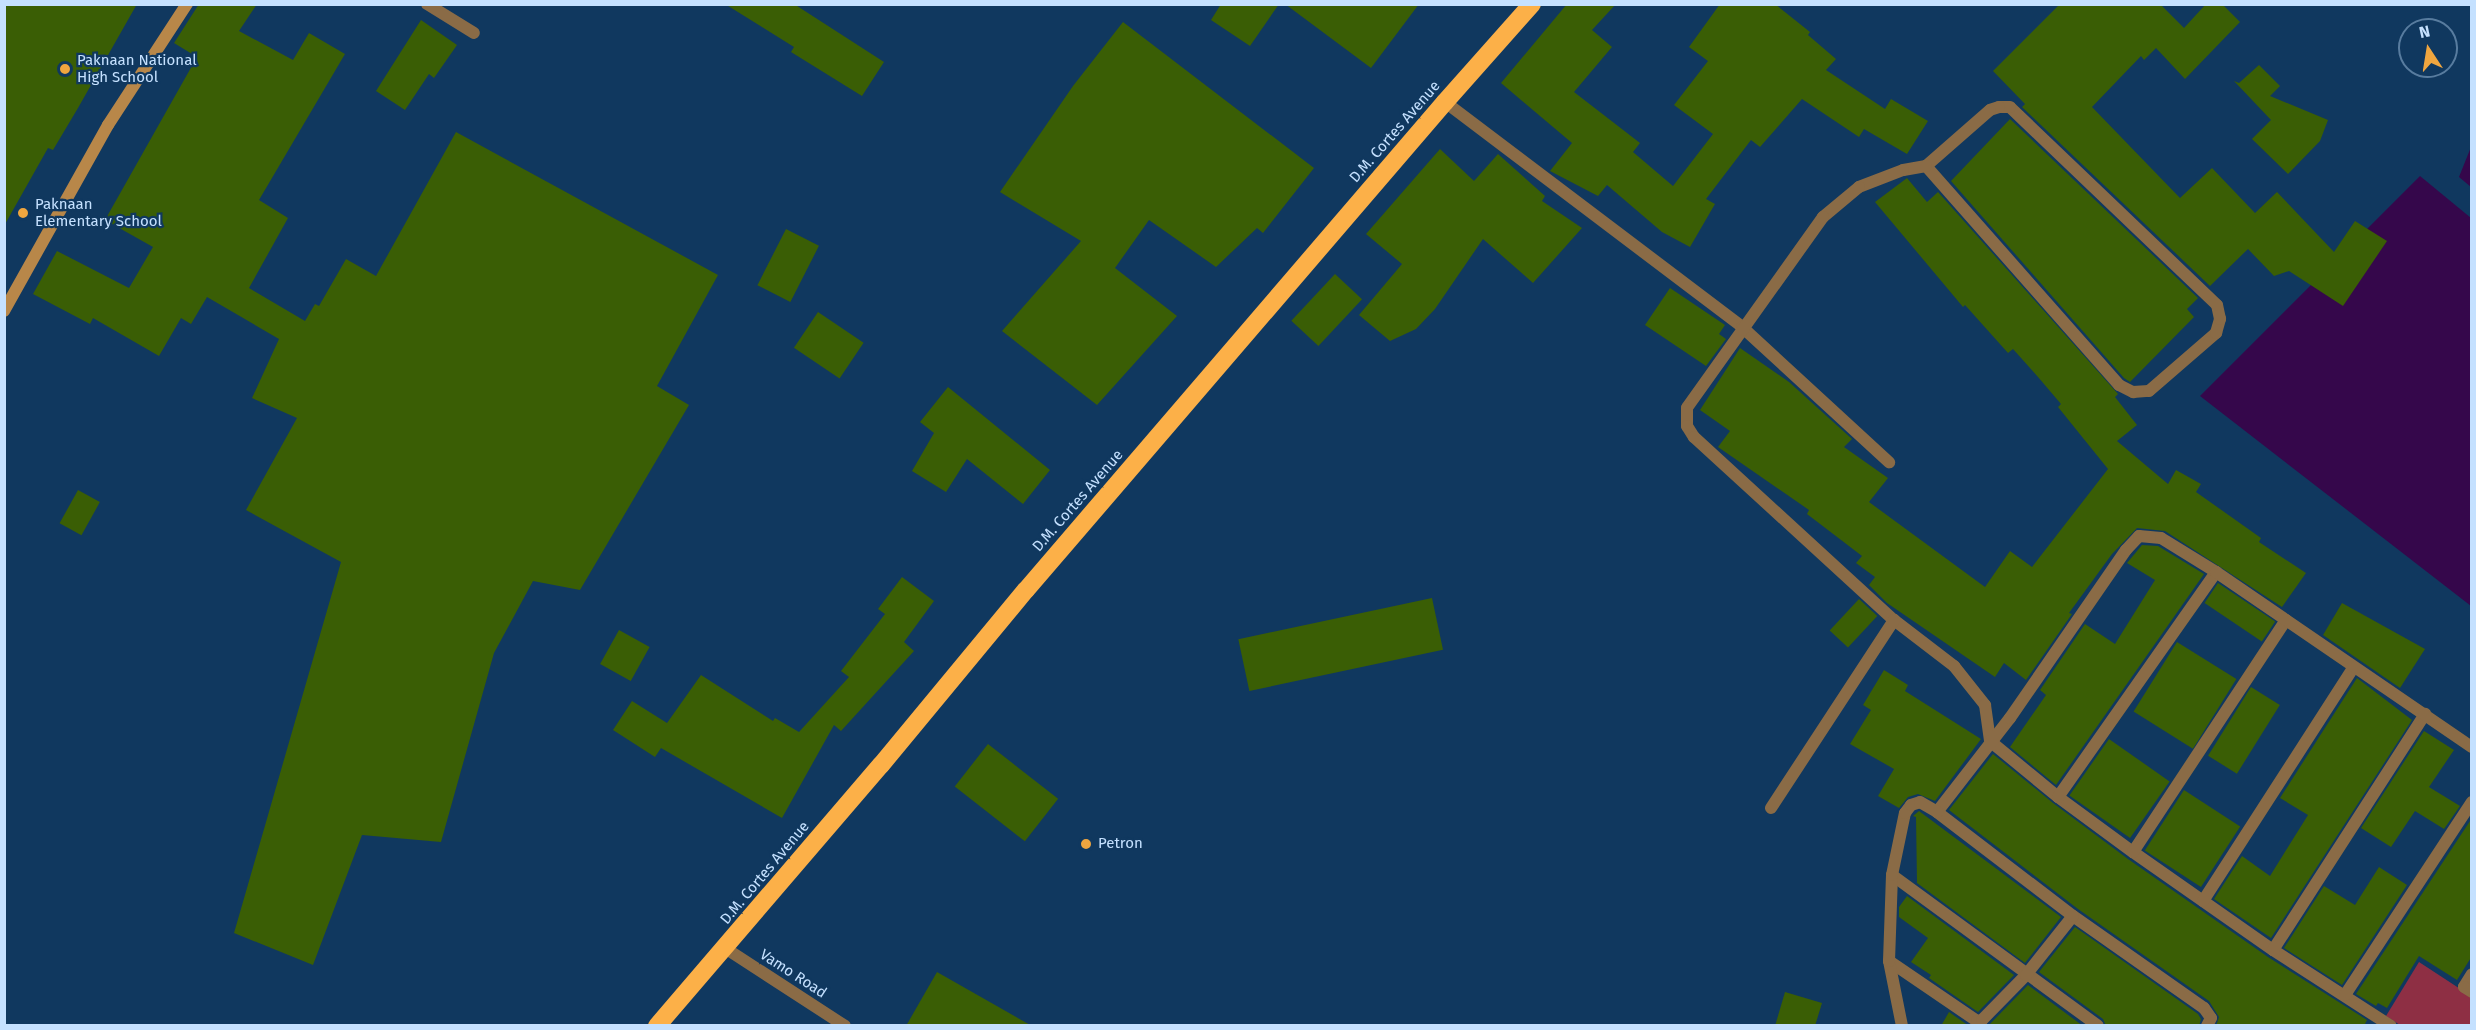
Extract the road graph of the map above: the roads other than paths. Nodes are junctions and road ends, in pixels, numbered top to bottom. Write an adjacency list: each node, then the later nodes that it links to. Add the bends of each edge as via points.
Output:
1 (187, 4): 7 (street, via 108,125)
2 (427, 4): 4 (street)
3 (1532, 4): 5 (highway, D.M. Cortes Avenue)
4 (474, 33)
5 (1445, 102): 8 (street); 25 (highway, D.M. Cortes Avenue)
6 (1926, 166): 6 (street, via 1990,110 2010,107 2217,305 2220,319 2216,333 2149,391 2133,392 2119,385); 8 (street, via 1903,170 1859,187 1823,217)
7 (4, 311)
8 (1742, 327): 9 (street); 11 (street, via 1687,408 1687,426 1694,437)
9 (1889, 462)
10 (2216, 572): 12 (street); 15 (street, via 2161,538 2139,536); 17 (street)
11 (1894, 620): 15 (street, via 1954,666 1974,688 1985,705); 19 (street)
12 (2286, 620): 13 (street); 21 (street)
13 (2354, 667): 14 (street); 23 (street)
14 (2425, 714): 16 (street); 26 (street)
15 (1990, 741): 17 (street); 20 (street)
16 (2472, 747)
17 (2058, 797): 21 (street)
18 (2472, 802): 31 (street)
19 (1771, 808)
20 (1937, 812): 22 (street, via 1920,802 1905,813); 24 (street)
21 (2133, 852): 23 (street)
22 (1892, 875): 27 (street); 29 (street)
23 (2203, 901): 26 (street)
24 (2073, 916): 29 (street); 36 (street, via 2204,1008 2211,1018)
25 (725, 948): 32 (highway, D.M. Cortes Avenue); 33 (street, Vamo Road)
26 (2273, 950): 31 (street)
27 (1889, 961): 29 (street, via 1977,1020 1987,1017); 34 (street)
28 (2472, 974): 30 (street, via 2464,987)
29 (2026, 975): 35 (street)
30 (2472, 992)
31 (2345, 995): 37 (street)
32 (657, 1026)
33 (845, 1026)
34 (1902, 1026)
35 (2098, 1026)
36 (2207, 1026)
37 (2391, 1026)

